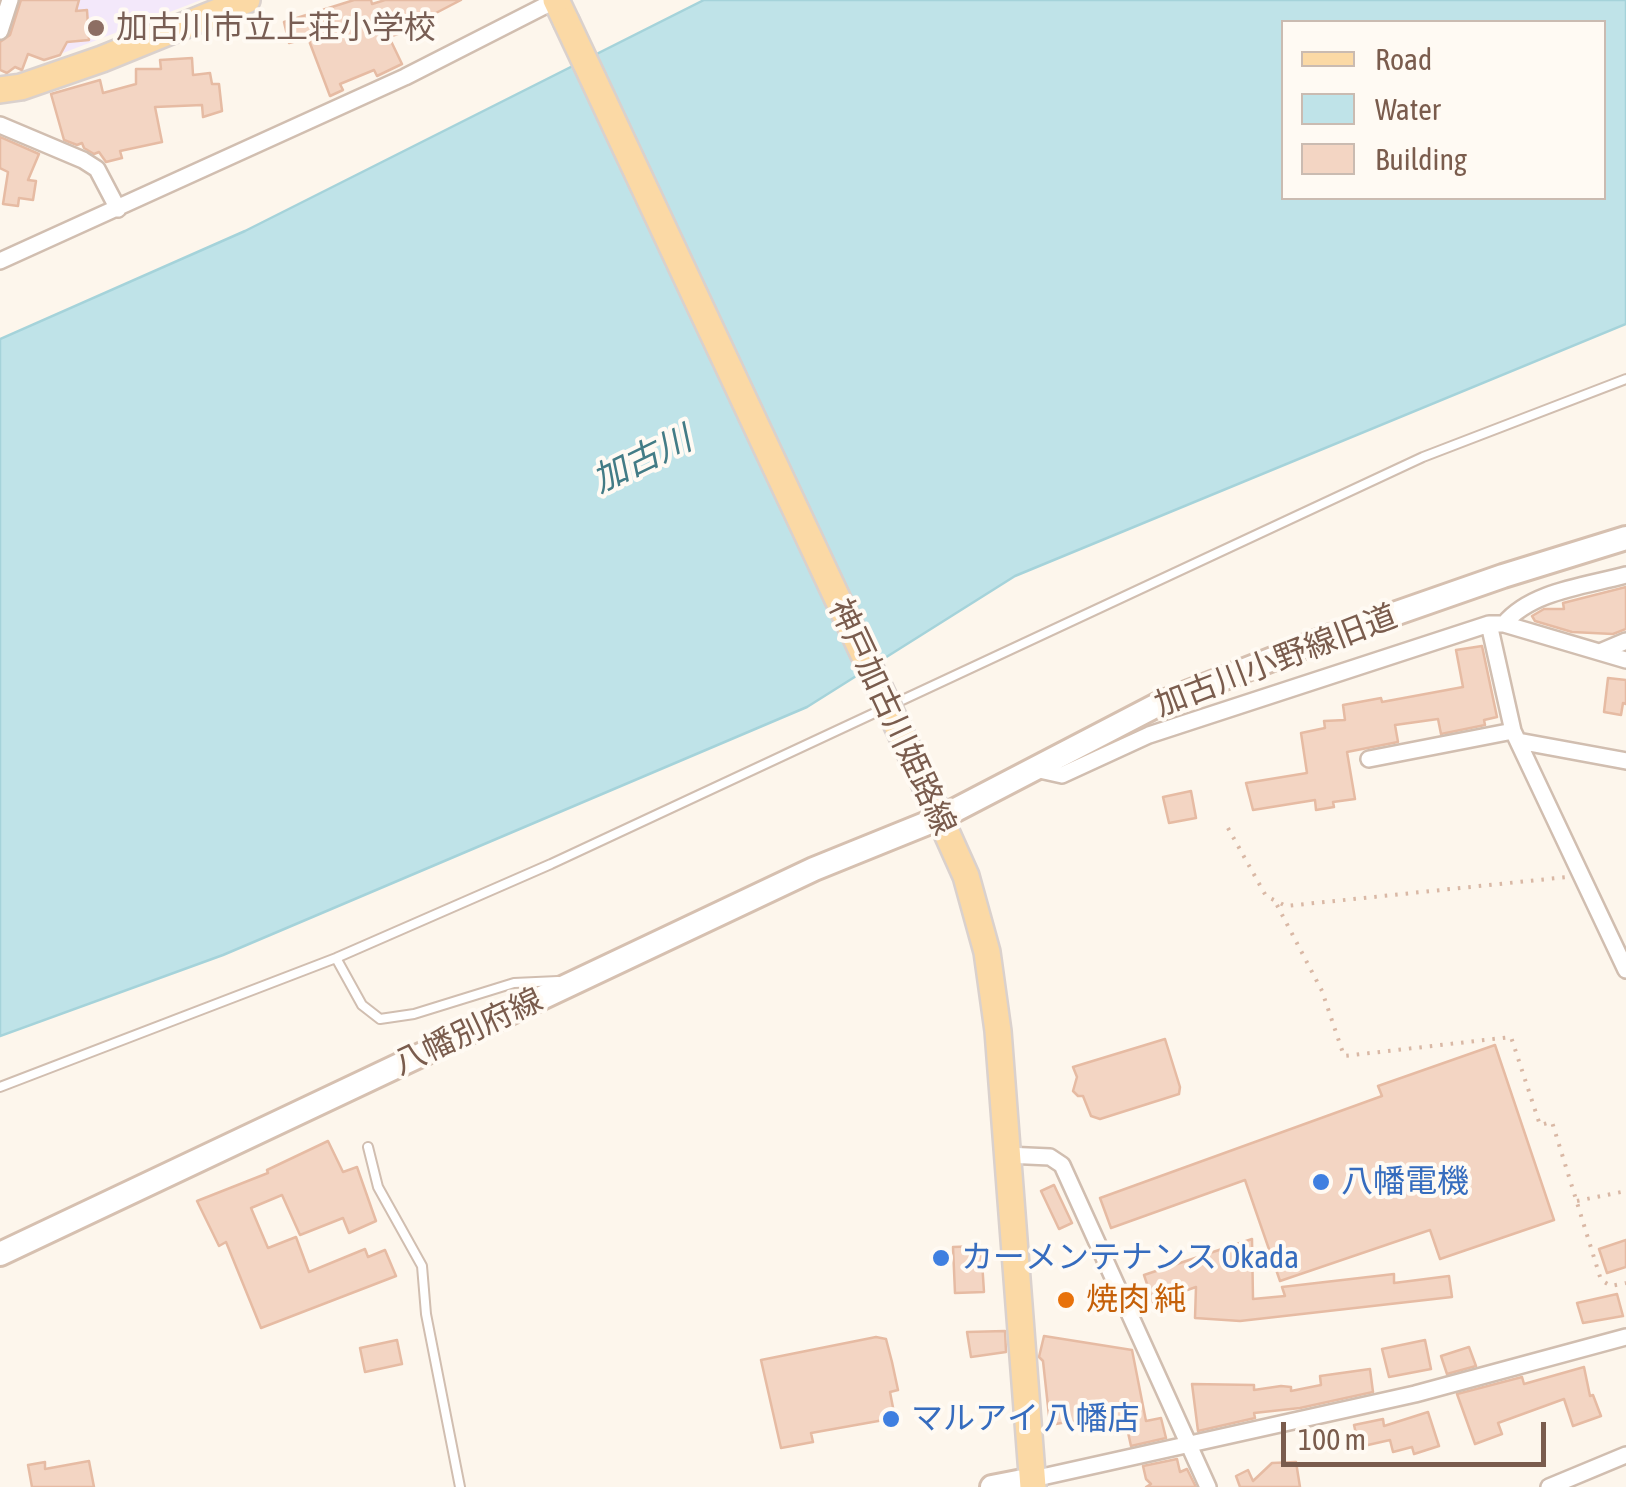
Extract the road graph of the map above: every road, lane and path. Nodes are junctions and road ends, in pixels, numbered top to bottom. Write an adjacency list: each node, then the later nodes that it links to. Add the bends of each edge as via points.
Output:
1 (10, 0): 4 (street)
2 (246, 0): 5 (main road, via 102,59)
3 (559, 7): 7 (street); 20 (main road, 神戸加古川姫路線, bridge)
4 (0, 30)
5 (0, 90)
6 (0, 124): 7 (street, via 97,169)
7 (118, 209): 8 (street)
8 (0, 261)
9 (1626, 379): 24 (lane, via 1423,456 772,764)
10 (1626, 538): 19 (main road, 加古川小野線旧道, via 1331,636 1162,703)
11 (1626, 575): 12 (street, via 1532,602)
12 (1496, 624): 14 (street); 16 (street); 19 (street, via 1149,734 1062,776)
13 (1626, 642): 14 (street)
14 (1600, 652): 15 (street)
15 (1626, 660)
16 (1515, 736): 17 (street); 18 (street); 22 (street)
17 (1369, 759)
18 (1626, 761)
19 (1034, 769): 20 (main road, 加古川小野線旧道)
20 (940, 818): 26 (main road, 八幡別府線); 29 (main road, 神戸加古川姫路線, via 988,952)
21 (1228, 828): 23 (path)
22 (1582, 876): 23 (path); 25 (street)
23 (1277, 904): 31 (path, via 1322,991 1344,1056 1511,1037 1540,1125 1552,1122)
24 (336, 958): 26 (lane, via 362,1005 380,1019 514,983); 27 (lane)
25 (1626, 970)
26 (580, 979): 32 (main road, 八幡別府線)
27 (0, 1087)
28 (368, 1147): 38 (lane, via 378,1187 422,1266)
29 (1006, 1155): 35 (street, via 1050,1157 1062,1165); 37 (main road, 神戸加古川姫路線)
30 (1626, 1191): 31 (path)
31 (1576, 1201): 33 (path, via 1603,1284)
32 (0, 1254)
33 (1626, 1283)
34 (1626, 1337): 35 (street)
35 (1188, 1446): 37 (street); 40 (street)
36 (1626, 1455): 41 (street)
37 (1033, 1483): 39 (main road)
38 (460, 1487)
39 (992, 1487)
40 (1208, 1487)
41 (1549, 1487)

